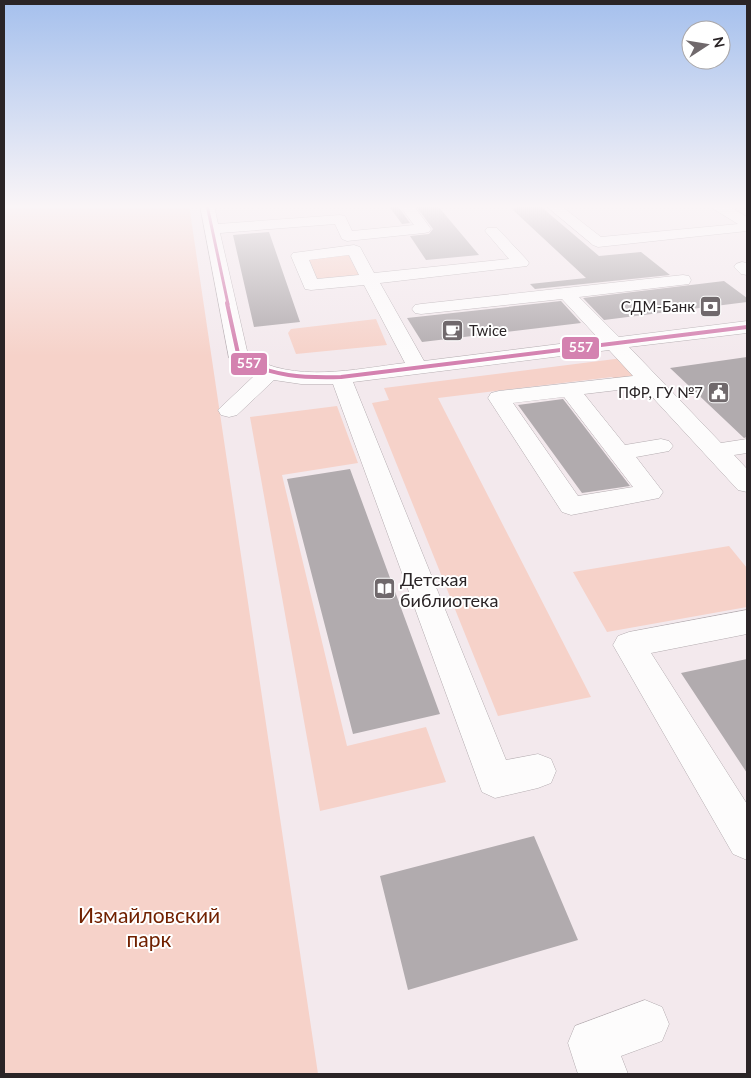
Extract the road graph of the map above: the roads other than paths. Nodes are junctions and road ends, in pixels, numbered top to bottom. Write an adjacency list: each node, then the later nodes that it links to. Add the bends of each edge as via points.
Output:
1 (217, 255): 12 (street, via 239,358)
2 (305, 255): 5 (street, via 299,256 311,285)
3 (360, 255): 5 (street)
4 (514, 255): 5 (street, via 521,263)
5 (369, 279): 11 (street)
6 (683, 280): 7 (street)
7 (567, 294): 8 (street); 10 (street)
8 (421, 309)
9 (747, 327): 10 (street)
10 (615, 344): 11 (street); 14 (street)
11 (418, 368): 13 (street)
12 (269, 374): 13 (street, via 299,378); 16 (street)
13 (341, 377): 23 (street, via 495,780)
14 (649, 380): 15 (street); 19 (street)
15 (569, 389): 20 (street); 20 (street, via 499,398 571,506 650,492)
16 (228, 410)
17 (661, 446): 20 (street)
18 (747, 446): 19 (street)
19 (715, 451): 21 (street)
20 (619, 453)
21 (747, 484)
22 (747, 622): 24 (street, via 629,645)
23 (538, 771)
24 (747, 840)
25 (645, 1024): 26 (street, via 592,1043)
26 (603, 1074)

